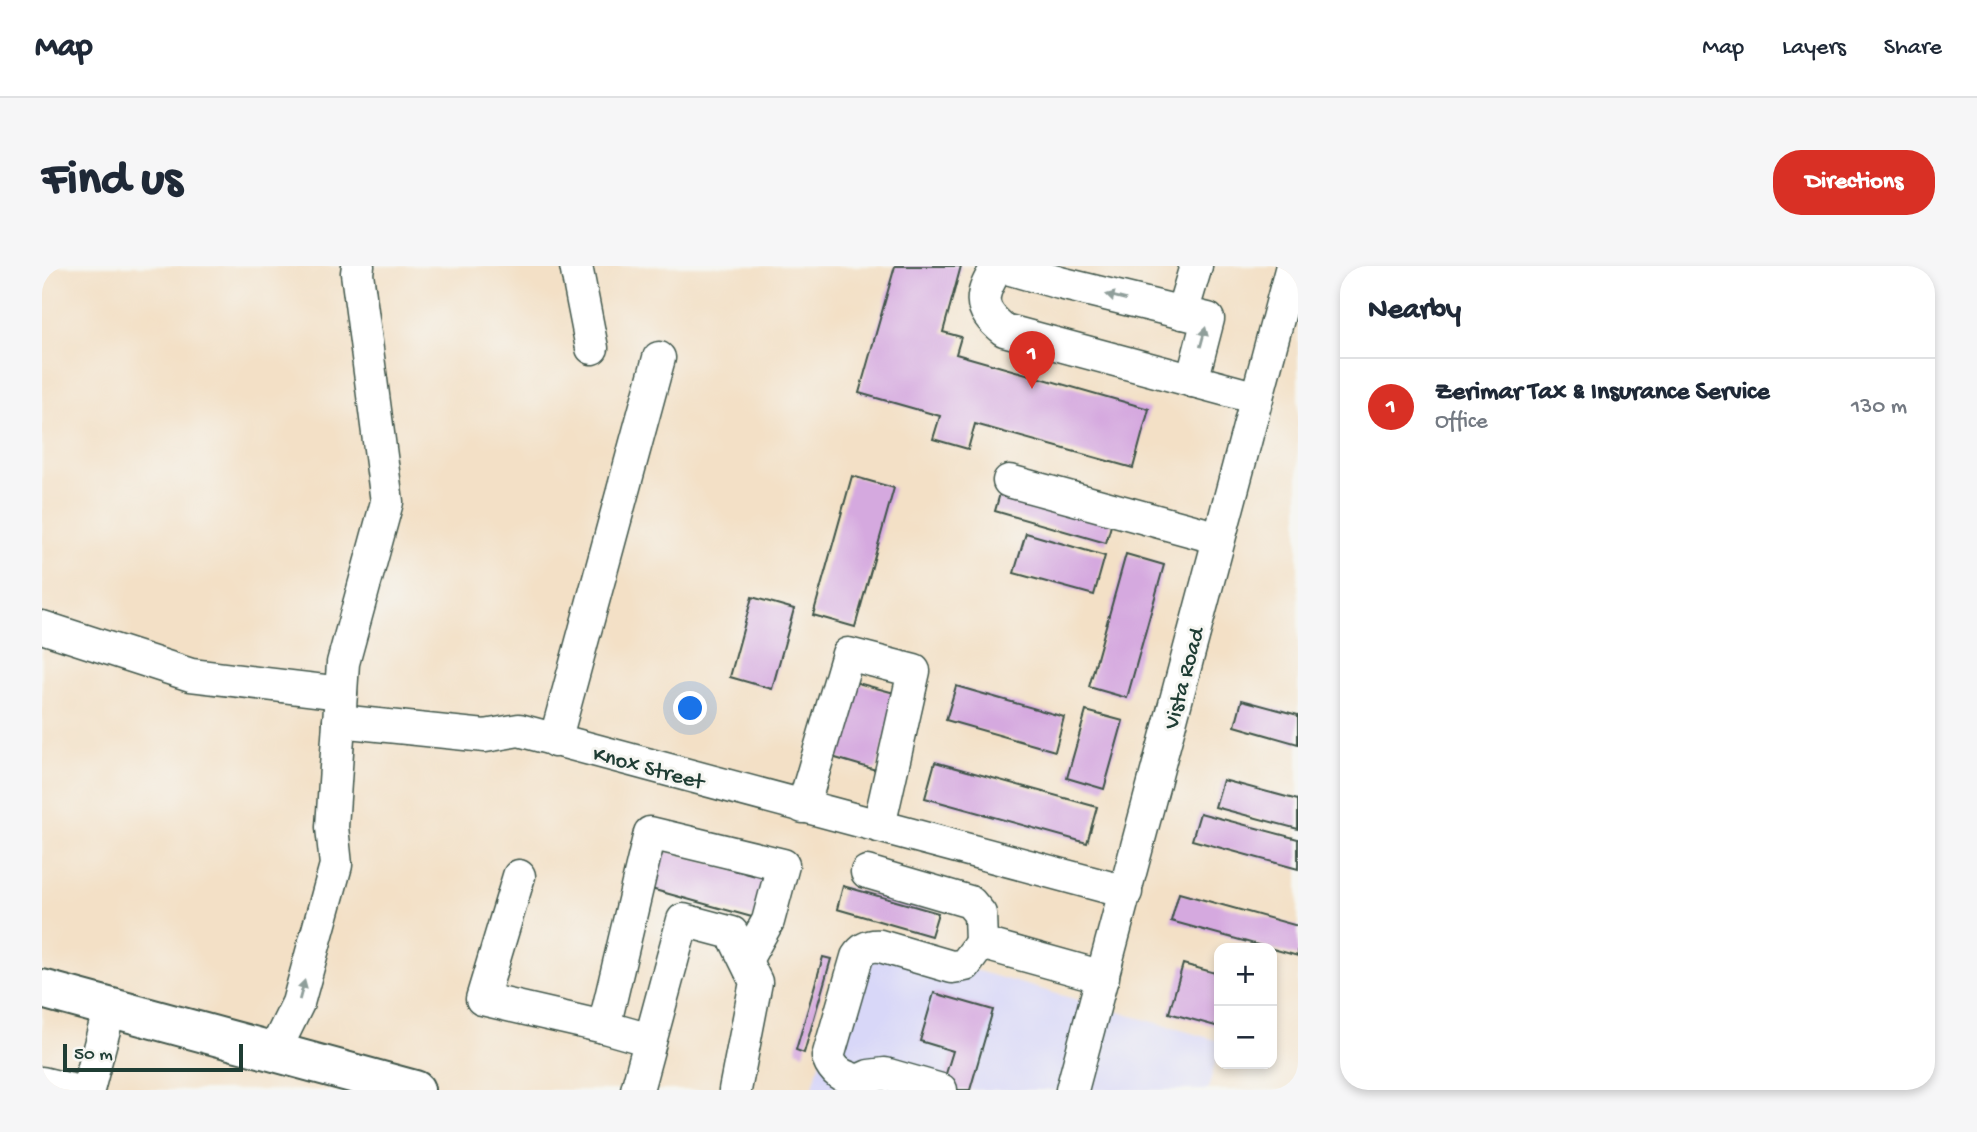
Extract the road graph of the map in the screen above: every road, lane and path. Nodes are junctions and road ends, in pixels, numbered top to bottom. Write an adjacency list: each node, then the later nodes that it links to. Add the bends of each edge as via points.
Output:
1 (358, 266): 14 (street, via 387,502)
2 (576, 266): 7 (street)
3 (999, 266): 6 (street, one-way to 3); 9 (street, via 983,302 989,318 1004,330)
4 (1196, 266): 6 (street)
5 (1292, 266): 10 (street, Vista Road)
6 (1182, 313): 9 (street, one-way to 6, via 1208,319)
7 (592, 348)
8 (659, 358): 15 (street)
9 (1192, 381): 10 (street)
10 (1257, 398): 12 (street, Vista Road)
11 (1009, 481): 12 (street)
12 (1219, 538): 20 (street, Vista Road)
13 (42, 627): 14 (street, Knox Street, via 191,675)
14 (341, 692): 15 (street, Knox Street, via 485,736 519,730); 28 (street, via 332,827 336,865 298,1003)
15 (555, 741): 16 (street, Knox Street)
16 (803, 807): 17 (street, Knox Street); 17 (street, via 848,654 914,671)
17 (879, 826): 20 (street, Knox Street)
18 (867, 872): 21 (street, via 970,902 980,914)
19 (519, 876): 26 (street, via 482,999)
20 (1126, 892): 23 (street, Vista Road)
21 (981, 943): 23 (street); 30 (street, via 965,965 958,967 880,946 862,949 828,1057 832,1068)
22 (746, 960): 26 (street, via 768,922 783,866 650,833); 27 (street, via 732,933 683,919); 35 (street, via 757,982)
23 (1102, 977): 37 (street, Vista Road)
24 (42, 989): 25 (main road)
25 (110, 1007): 28 (main road); 32 (street)
26 (604, 1027): 27 (street)
27 (650, 1040): 34 (street)
28 (274, 1052): 33 (main road)
29 (42, 1083): 31 (street)
30 (857, 1086): 36 (street, via 869,1076 885,1074)
31 (71, 1090)
32 (88, 1090)
33 (411, 1090)
34 (637, 1090)
35 (736, 1090)
36 (942, 1090)
37 (1072, 1090)

